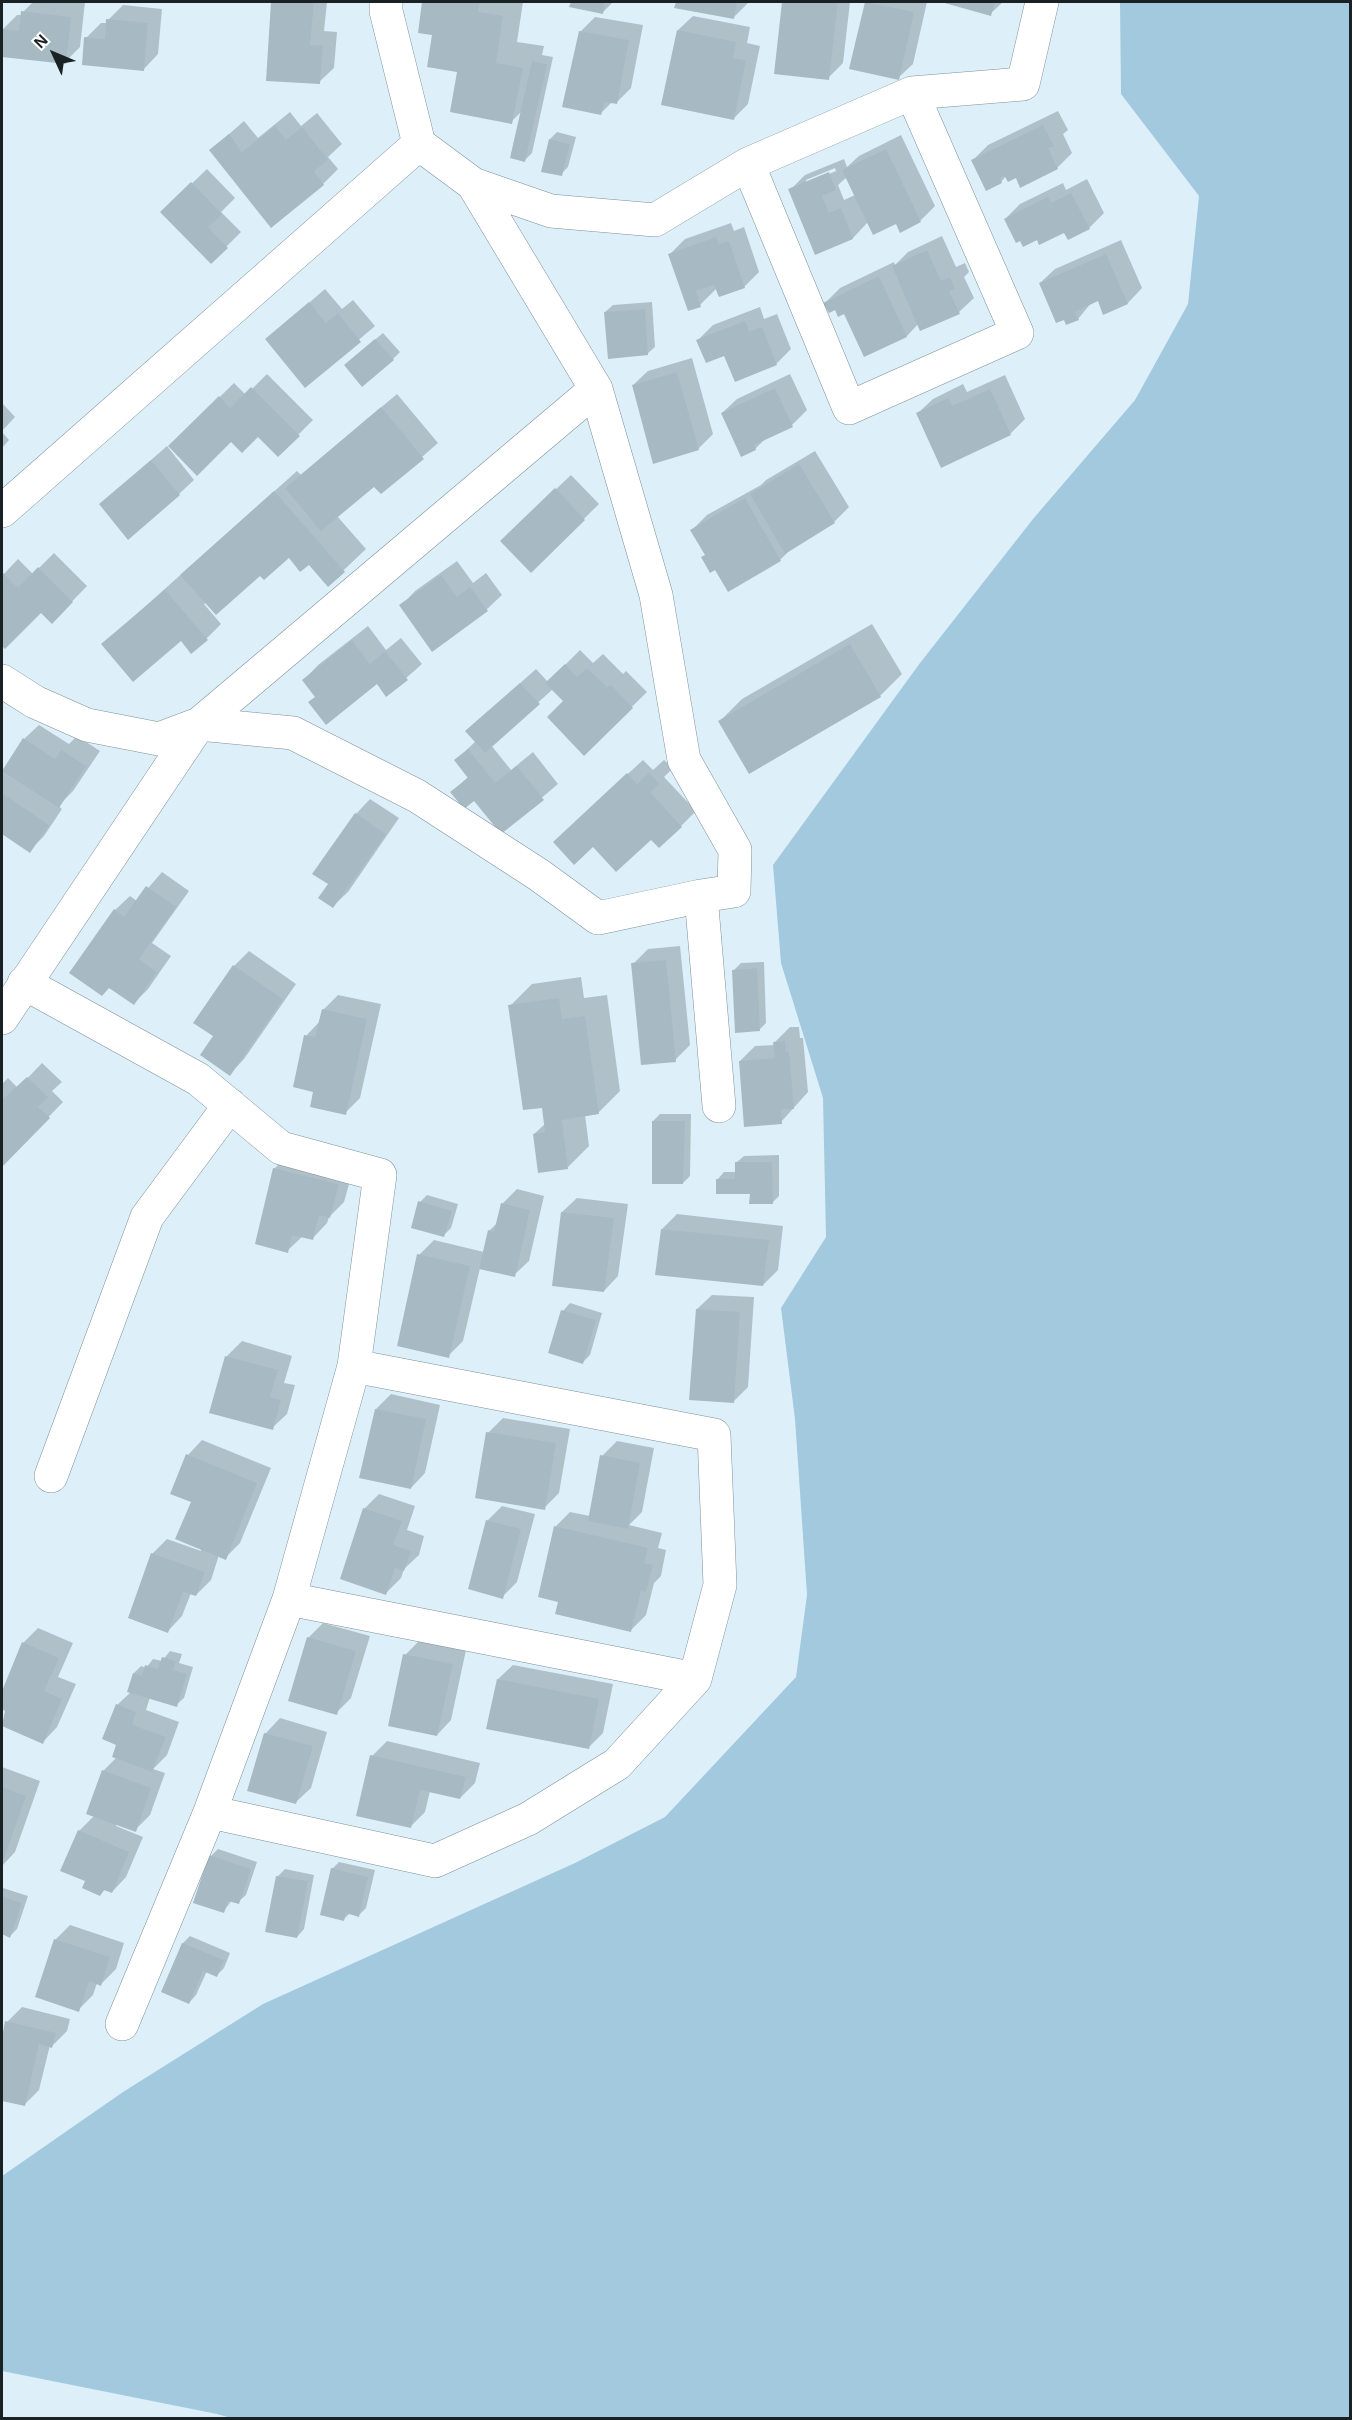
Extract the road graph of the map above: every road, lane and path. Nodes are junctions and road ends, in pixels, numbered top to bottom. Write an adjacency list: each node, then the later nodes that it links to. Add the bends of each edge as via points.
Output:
1 (386, 2): 4 (street)
2 (1042, 2): 3 (street, via 1023,84)
3 (912, 93): 5 (street); 5 (street, via 1017,333 849,408)
4 (419, 144): 6 (street); 8 (street)
5 (748, 164): 6 (street, via 655,220 551,211)
6 (473, 184): 7 (street)
7 (596, 389): 10 (street); 11 (street, via 656,595 684,760 735,850 734,891)
8 (2, 511)
9 (2, 681): 10 (street, via 35,702 87,725 159,739)
10 (200, 724): 11 (street, via 293,733 417,796 598,918); 12 (street)
11 (701, 896): 15 (street)
12 (24, 983): 13 (street); 14 (street, via 198,1079)
13 (2, 1018)
14 (230, 1105): 16 (street, via 282,1148 380,1175); 17 (street, via 147,1217)
15 (719, 1106)
16 (354, 1366): 18 (street); 19 (street, via 714,1434 720,1585)
17 (51, 1476)
18 (289, 1599): 19 (street); 20 (street)
19 (695, 1678): 20 (street, via 617,1764 528,1819 435,1861)
20 (210, 1812): 21 (street)
21 (122, 2024)

